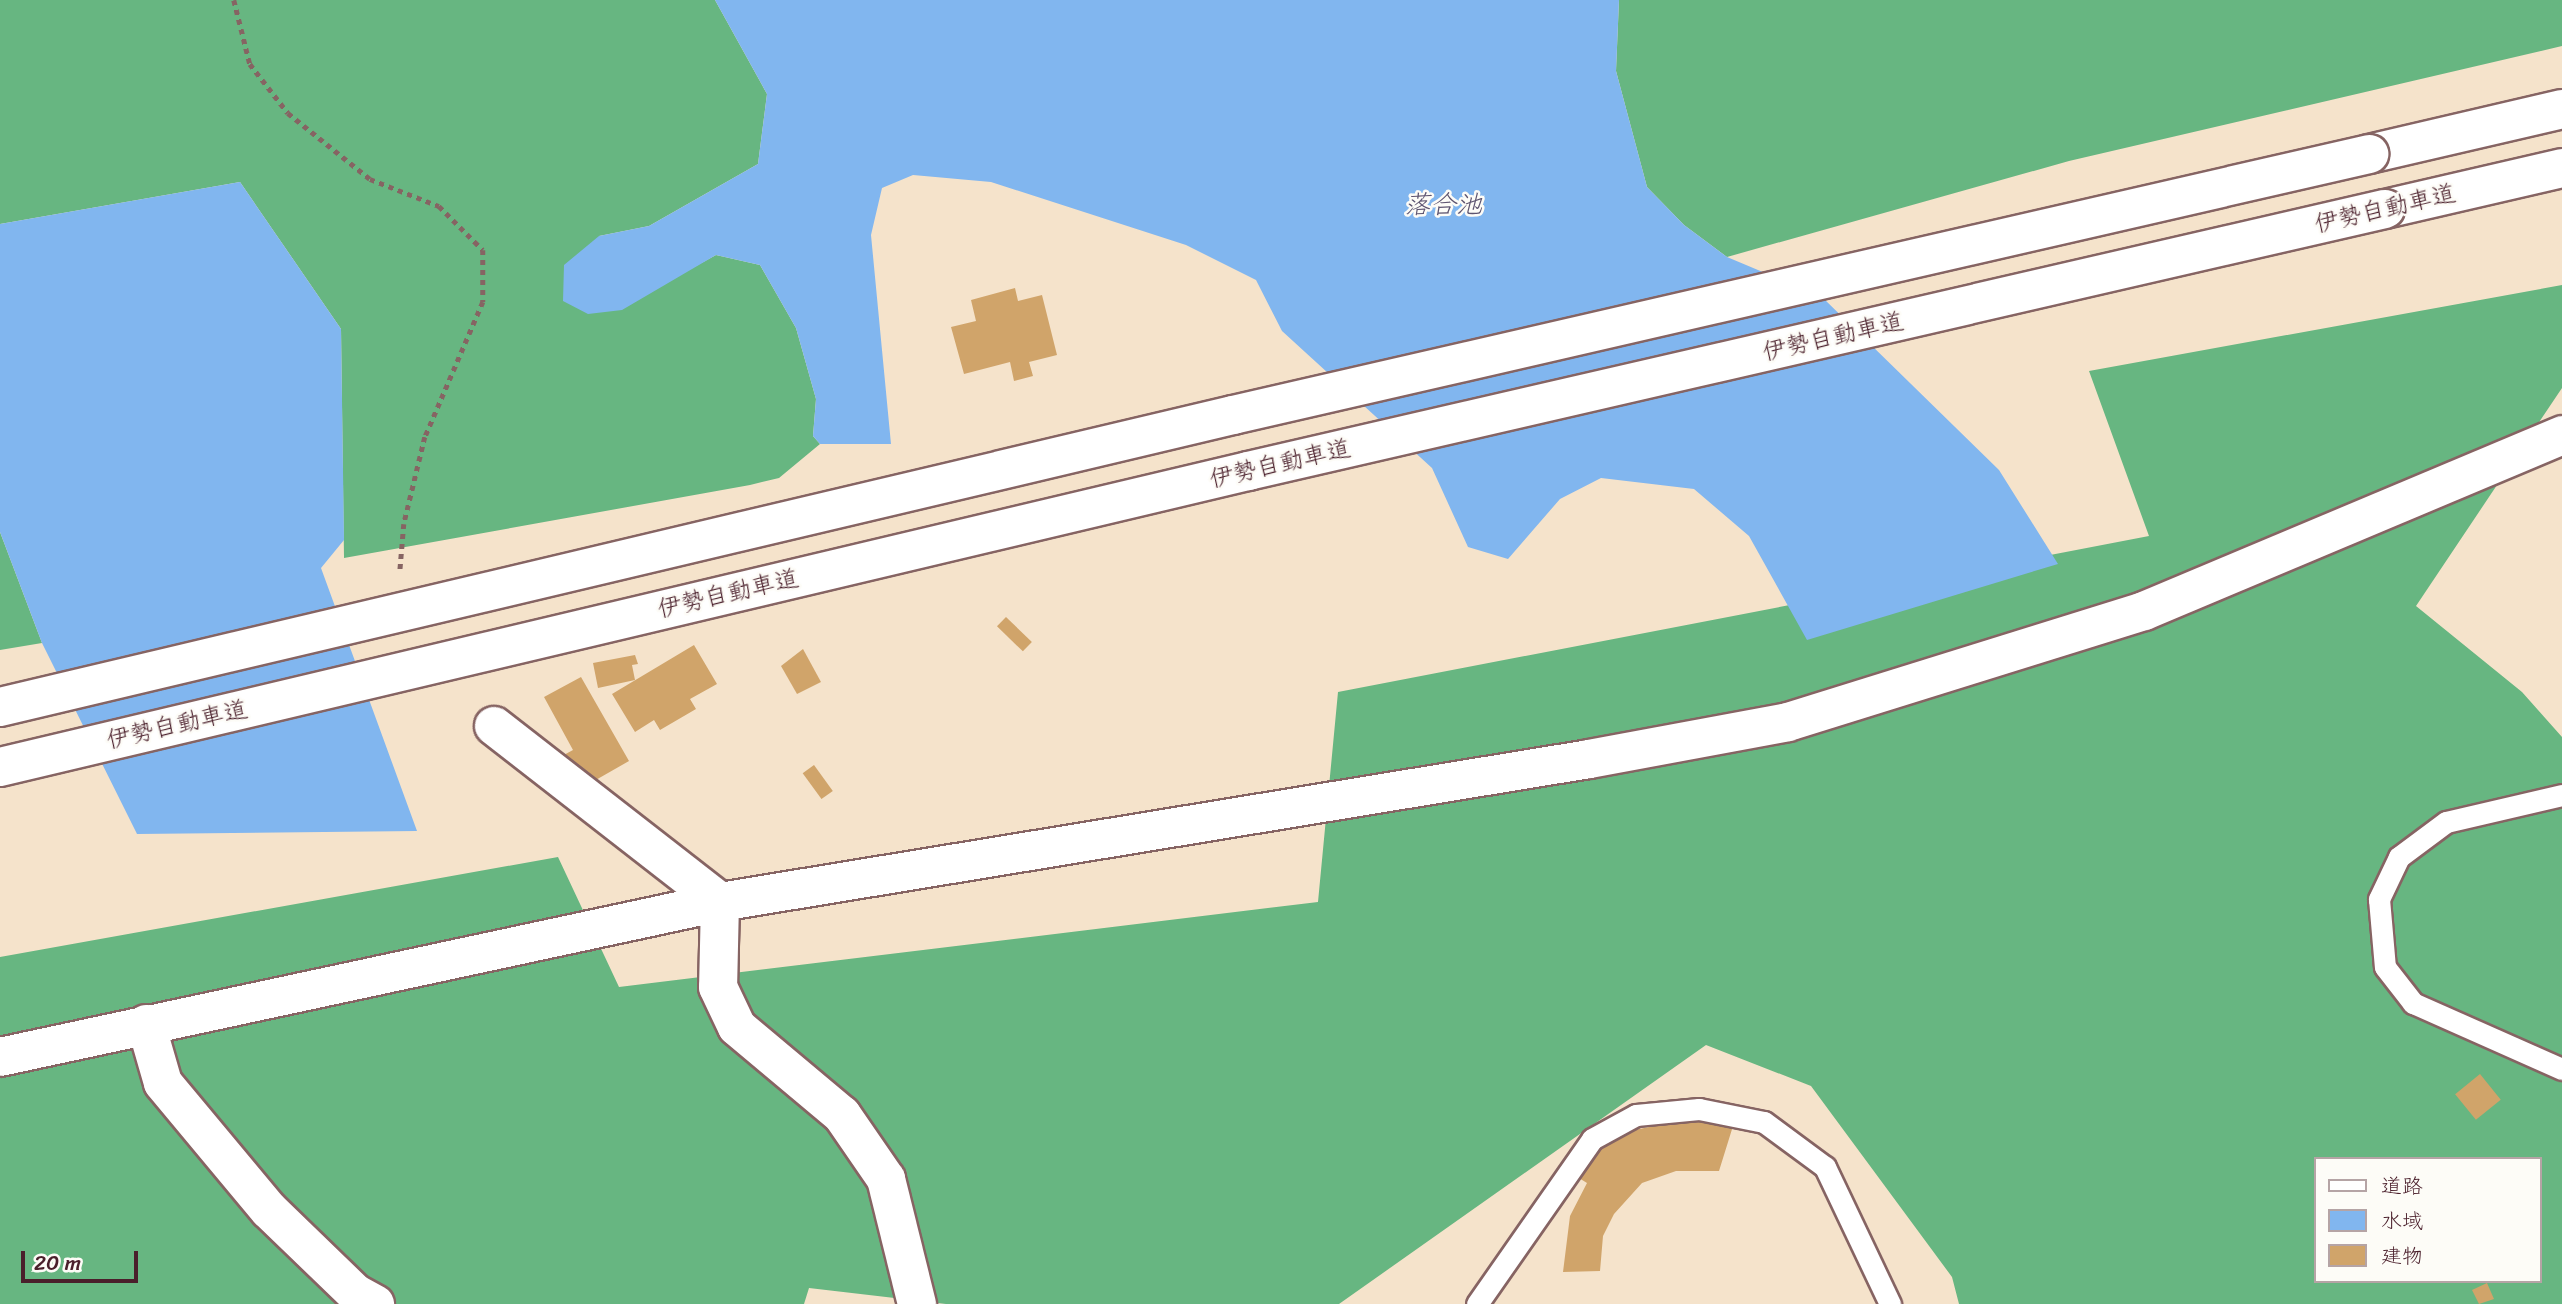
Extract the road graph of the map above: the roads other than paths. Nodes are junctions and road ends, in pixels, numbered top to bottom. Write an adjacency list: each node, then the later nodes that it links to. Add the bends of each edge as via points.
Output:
1 (2562, 109): 4 (main road, bridge, via 1206,421)
2 (2562, 168): 6 (main road, 伊勢自動車道, bridge, via 1248,471)
3 (2562, 435): 8 (main road, via 2144,611 1788,722)
4 (0, 707)
5 (494, 726): 8 (main road)
6 (0, 767)
7 (2562, 795): 11 (lane, via 2446,822 2399,857 2379,899 2385,967 2413,1003)
8 (720, 902): 9 (main road); 13 (main road, via 718,987 732,1017 737,1027 842,1115 886,1179)
9 (146, 1024): 10 (main road); 12 (main road, via 163,1083 269,1210 355,1293)
10 (0, 1057)
11 (2562, 1069)
12 (375, 1304)
13 (917, 1304)
14 (1477, 1304): 15 (lane, via 1592,1139 1636,1115 1699,1109 1764,1122 1825,1167)
15 (1890, 1304)

